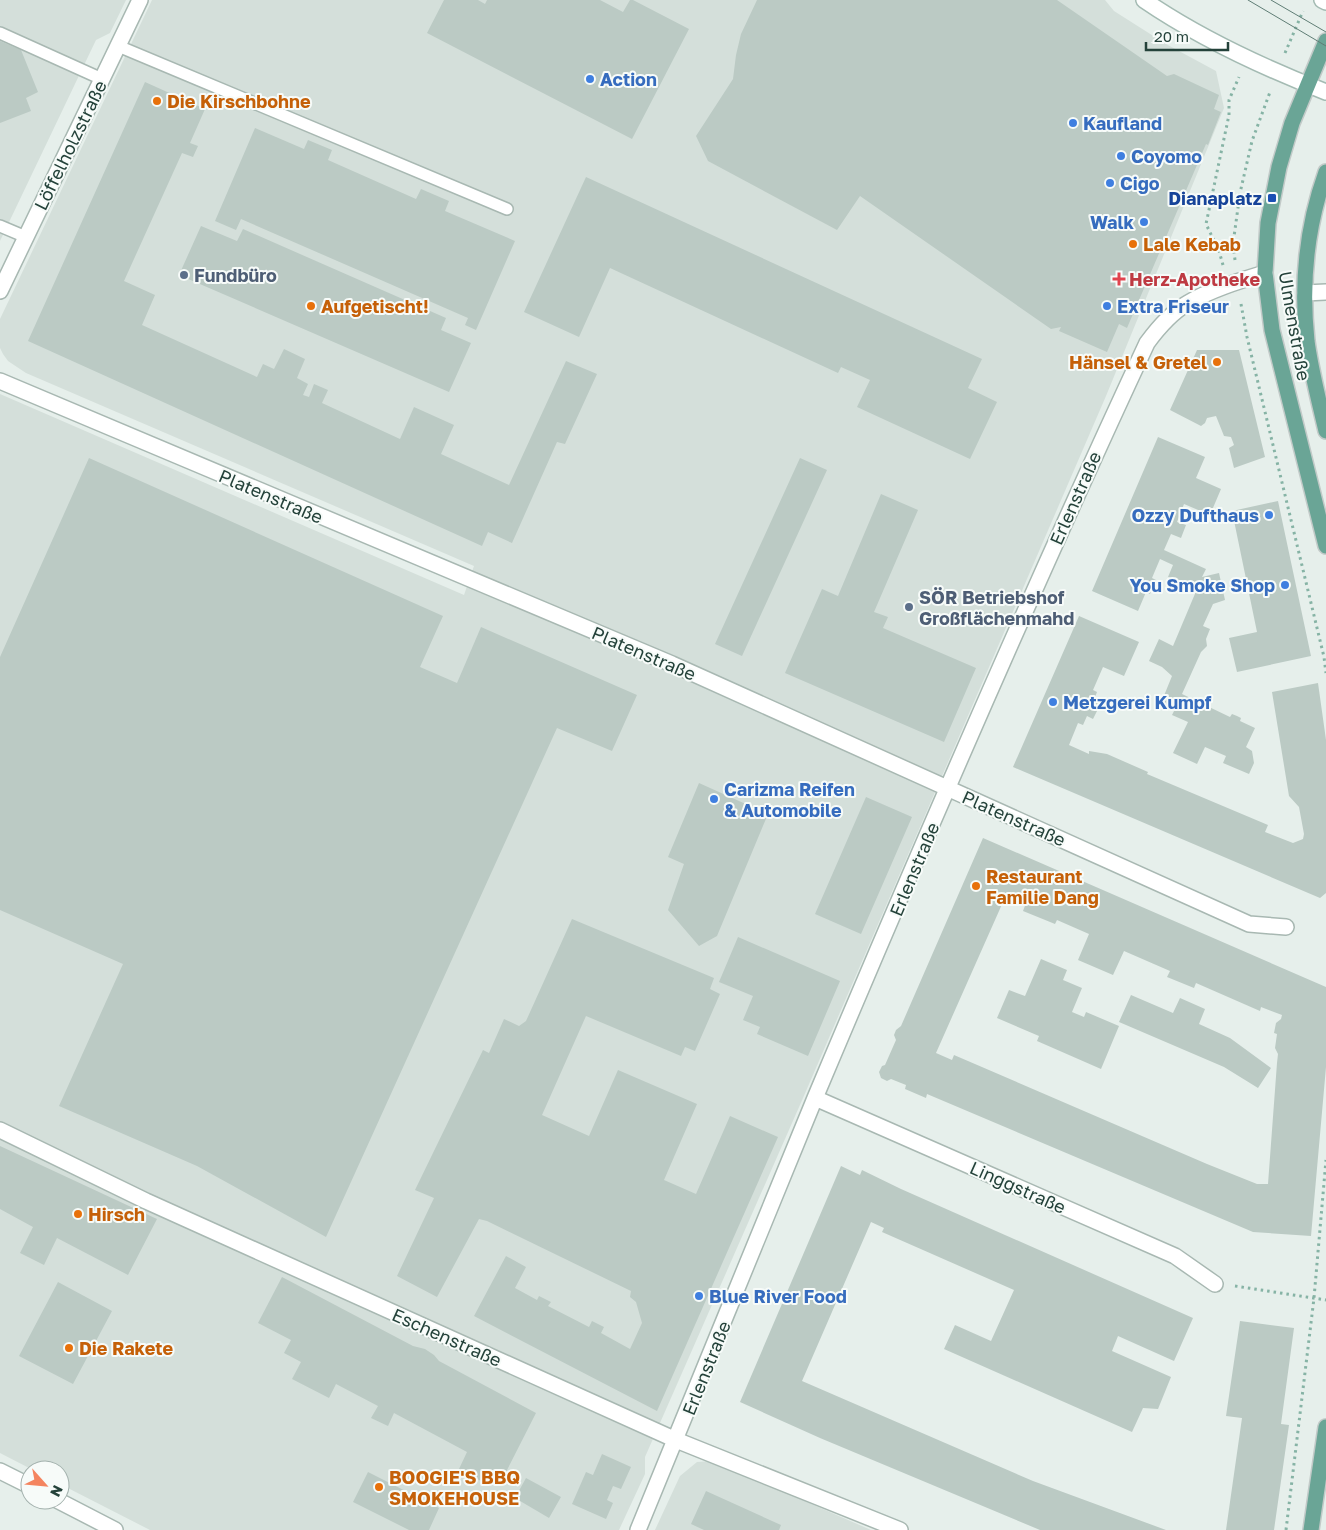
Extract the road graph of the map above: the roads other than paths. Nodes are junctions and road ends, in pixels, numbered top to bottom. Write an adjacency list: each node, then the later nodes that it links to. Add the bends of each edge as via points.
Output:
1 (140, 0): 7 (street, Löffelholzstraße)
2 (1144, 0): 9 (street, via 1249,60)
3 (1322, 0): 4 (street)
4 (1326, 2)
5 (0, 33): 8 (lane)
6 (1326, 41): 9 (main road, Ulmenstraße)
7 (118, 46): 8 (street, Löffelholzstraße); 12 (lane)
8 (102, 80): 14 (street, Löffelholzstraße)
9 (1308, 85): 10 (street); 15 (main road, Ulmenstraße, via 1287,135 1274,190)
10 (1326, 92)
11 (1326, 172): 18 (main road, Ulmenstraße, via 1313,218)
12 (507, 209)
13 (0, 226): 14 (lane)
14 (26, 237): 16 (street, Löffelholzstraße)
15 (1265, 273): 21 (main road, Ulmenstraße, via 1272,330); 22 (street, Erlenstraße, via 1188,303 1157,328 1146,343 1061,528)
16 (0, 291)
17 (1326, 292): 18 (street)
18 (1305, 294): 20 (main road, Ulmenstraße, via 1310,358)
19 (0, 381): 22 (street, Platenstraße, via 666,662)
20 (1326, 431)
21 (1326, 546)
22 (949, 788): 23 (street, Platenstraße, via 1249,924); 24 (street, Erlenstraße)
23 (1286, 926)
24 (815, 1098): 26 (street, Linggstraße, via 1175,1256); 28 (street, Erlenstraße)
25 (0, 1130): 28 (street, Eschenstraße, via 146,1201)
26 (1216, 1284)
27 (1326, 1427): 35 (main road)
28 (676, 1440): 33 (street, Erlenstraße); 34 (street, Eschenstraße)
29 (0, 1471): 30 (street)
30 (20, 1481)
31 (70, 1507): 32 (street)
32 (115, 1530)
33 (638, 1530)
34 (900, 1530)
35 (1311, 1530)

